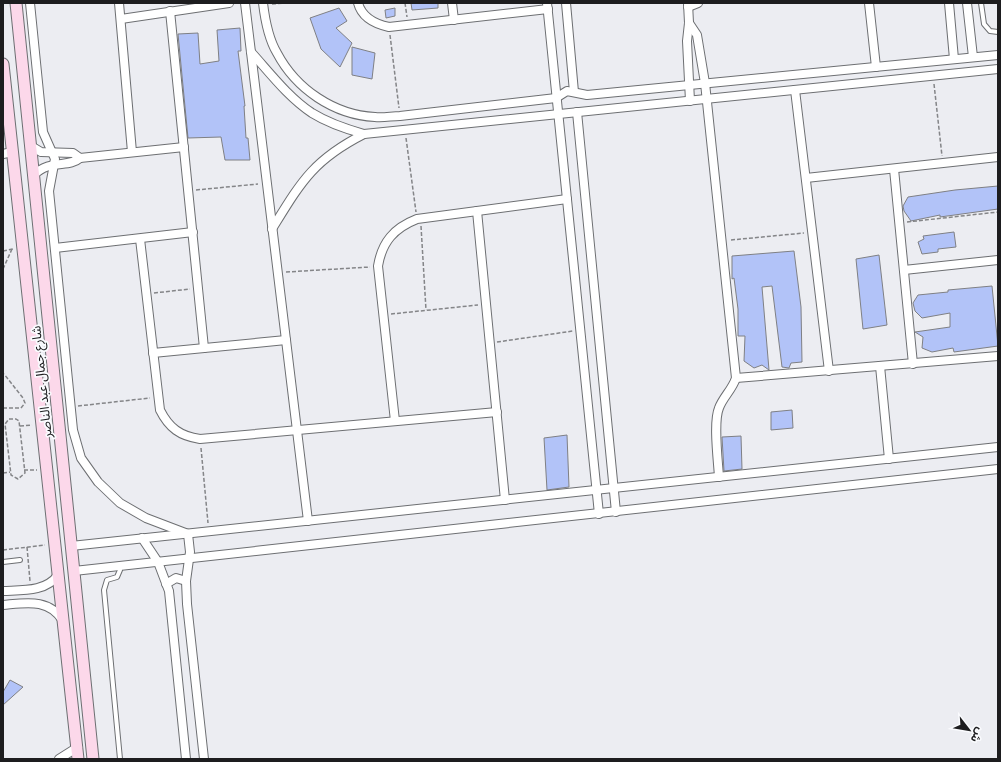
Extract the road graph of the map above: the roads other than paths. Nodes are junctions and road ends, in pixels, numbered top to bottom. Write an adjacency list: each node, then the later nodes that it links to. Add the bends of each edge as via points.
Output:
1 (16, 3): 39 (main road, شارع جمال عبد الناصر)
2 (30, 3): 43 (street, via 43,132)
3 (119, 3): 18 (street)
4 (229, 3): 17 (street)
5 (245, 3): 22 (street)
6 (358, 3): 19 (street, via 367,18 390,27)
7 (452, 3): 19 (street)
8 (566, 3): 32 (street)
9 (698, 3): 15 (street)
10 (868, 3): 27 (street)
11 (949, 3): 25 (street)
12 (967, 3): 24 (street)
13 (981, 3): 21 (lane, via 984,24 990,31)
14 (263, 4): 33 (street, via 267,30 276,53 290,73 307,91 328,104 351,113 375,117 400,116)
15 (688, 5): 20 (street)
16 (548, 6): 19 (street); 33 (street)
17 (170, 12): 18 (street); 40 (street)
18 (121, 19): 41 (street)
19 (454, 20)
20 (689, 23): 29 (street, via 697,35); 30 (street)
21 (998, 32)
22 (251, 52): 38 (street, via 291,96 313,113 337,126); 52 (street)
23 (998, 55): 24 (street)
24 (973, 57): 25 (street)
25 (954, 59): 27 (street)
26 (3, 64): 42 (main road, شارع جمال عبد الناصر)
27 (876, 67): 29 (street)
28 (998, 69): 31 (street)
29 (705, 83): 30 (street); 34 (street)
30 (689, 85): 32 (street, via 587,95); 35 (street)
31 (795, 90): 34 (street); 49 (street)
32 (574, 92): 33 (street, via 565,91)
33 (556, 98): 37 (street)
34 (706, 99): 35 (street); 69 (street)
35 (690, 101): 36 (street)
36 (577, 112): 37 (street); 77 (street)
37 (559, 114): 38 (street); 50 (street)
38 (364, 134): 52 (street, via 320,161 303,180)
39 (31, 146): 43 (street, via 42,152); 48 (main road, شارع جمال عبد الناصر)
40 (184, 147): 41 (street); 53 (street)
41 (132, 152): 45 (street)
42 (8, 153): 59 (main road, شارع جمال عبد الناصر)
43 (53, 153): 45 (street, via 74,153); 46 (street)
44 (998, 157): 47 (street)
45 (80, 158): 46 (street)
46 (55, 164): 48 (street, via 45,166); 55 (street, via 49,186)
47 (894, 169): 49 (street); 57 (street)
48 (34, 175): 58 (main road, شارع جمال عبد الناصر)
49 (806, 178): 68 (street)
50 (567, 199): 51 (street); 78 (street)
51 (477, 211): 70 (street); 71 (street, via 419,219 405,224 394,231 380,253 378,266)
52 (272, 229): 60 (street)
53 (193, 232): 54 (street); 61 (street)
54 (140, 239): 55 (street); 62 (street)
55 (55, 248): 83 (street, via 70,407 81,458 98,482 120,503 132,511)
56 (998, 260): 57 (street)
57 (904, 270): 66 (street)
58 (50, 332): 59 (main road); 64 (main road, شارع جمال عبد الناصر)
59 (33, 335): 65 (main road, شارع جمال عبد الناصر)
60 (286, 340): 61 (street); 72 (street)
61 (204, 348): 62 (street)
62 (153, 353): 72 (street, via 160,410 166,422 175,431 187,437 200,439)
63 (998, 356): 66 (street)
64 (53, 359): 65 (main road, via 42,358); 85 (main road, شارع جمال عبد الناصر)
65 (36, 361): 92 (main road, شارع جمال عبد الناصر)
66 (913, 364): 67 (street)
67 (880, 366): 68 (street); 74 (street)
68 (830, 371): 69 (street)
69 (736, 378): 76 (street, via 716,418)
70 (497, 412): 71 (street); 79 (street)
71 (395, 421): 72 (street)
72 (297, 430): 82 (street)
73 (998, 447): 74 (street)
74 (889, 459): 76 (street)
75 (998, 469): 80 (street)
76 (718, 477): 77 (street)
77 (613, 488): 78 (street); 80 (street)
78 (597, 490): 79 (street); 81 (street)
79 (505, 500): 82 (street)
80 (616, 512): 81 (street)
81 (599, 514): 86 (street)
82 (308, 521): 83 (street)
83 (188, 534): 84 (street); 86 (street)
84 (142, 538): 85 (street); 89 (street)
85 (72, 546): 91 (main road, شارع جمال عبد الناصر)
86 (190, 558): 89 (street); 93 (street)
87 (20, 560): 88 (lane)
88 (3, 562)
89 (158, 562): 90 (street); 94 (street)
90 (119, 566): 91 (street); 104 (lane, via 117,577 107,580 104,590)
91 (74, 571): 103 (main road, شارع جمال عبد الناصر)
92 (58, 575): 95 (street, via 48,585); 99 (main road, شارع جمال عبد الناصر)
93 (186, 581): 94 (street, via 176,578); 106 (street)
94 (166, 584): 105 (street, via 171,606)
95 (29, 589): 96 (street); 97 (street)
96 (4, 590)
97 (30, 603): 98 (street); 99 (street, via 46,605)
98 (3, 606)
99 (63, 621): 100 (main road, شارع جمال عبد الناصر)
100 (78, 747): 101 (street); 102 (main road, شارع جمال عبد الناصر)
101 (59, 759)
102 (78, 759)
103 (92, 759)
104 (120, 759)
105 (186, 759)
106 (204, 759)

